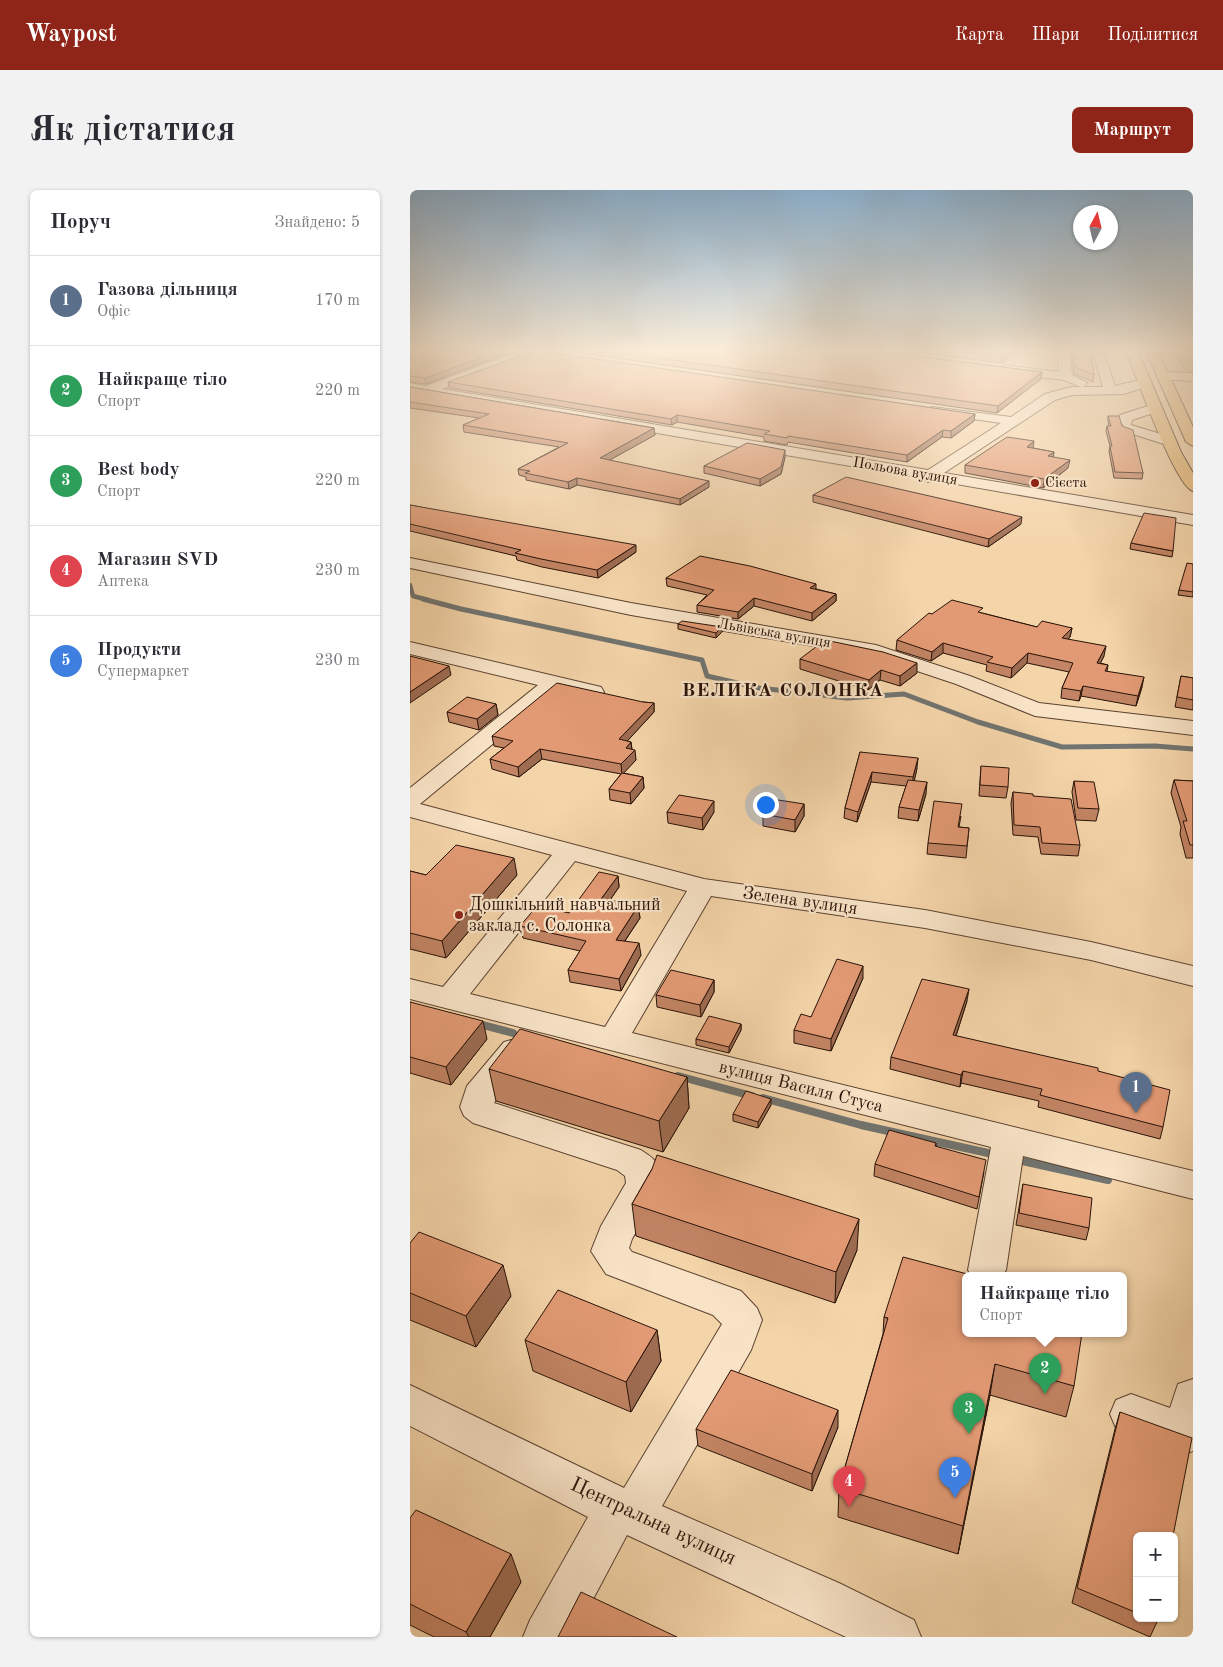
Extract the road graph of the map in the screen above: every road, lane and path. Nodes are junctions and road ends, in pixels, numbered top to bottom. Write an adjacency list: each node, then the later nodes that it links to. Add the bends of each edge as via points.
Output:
1 (594, 419): 10 (street, Польова вулиця)
2 (996, 419): 7 (street)
3 (1017, 419): 7 (street)
4 (1125, 419): 9 (street, via 1127,425)
5 (1158, 419): 9 (highway)
6 (1183, 419): 8 (highway)
7 (1013, 421): 10 (street)
8 (1193, 440)
9 (1169, 442): 11 (highway)
10 (928, 476): 12 (street, Польова вулиця)
11 (1193, 486)
12 (1193, 520)
13 (410, 562): 14 (street, Львівська вулиця)
14 (431, 567): 15 (street); 19 (street, Львівська вулиця, via 631,609 876,651 963,680 1035,709)
15 (410, 579)
16 (410, 648): 17 (street)
17 (553, 683): 18 (street); 20 (street)
18 (608, 696)
19 (1193, 728)
20 (410, 800)
21 (410, 809): 22 (street, Зелена вулиця)
22 (569, 851): 23 (street, Зелена вулиця); 26 (street)
23 (703, 887): 24 (street, Зелена вулиця, via 925,919); 28 (street)
24 (1193, 976)
25 (410, 989): 26 (street, вулиця Василя Стуса)
26 (450, 999): 27 (street, вулиця Василя Стуса)
27 (537, 1021): 28 (street, вулиця Василя Стуса); 35 (street, via 480,1095 476,1107 485,1114 629,1160 642,1170 644,1184 614,1237 610,1251 619,1263 727,1303 742,1320 737,1337)
28 (613, 1040): 29 (street, вулиця Василя Стуса)
29 (1009, 1139): 30 (street, вулиця Василя Стуса); 31 (street)
30 (1193, 1185)
31 (987, 1270)
32 (1193, 1398): 34 (street, via 1184,1434)
33 (410, 1405): 35 (street, Центральна вулиця)
34 (1131, 1414)
35 (625, 1511): 36 (street); 37 (street, Центральна вулиця)
36 (547, 1637)
37 (897, 1637)

